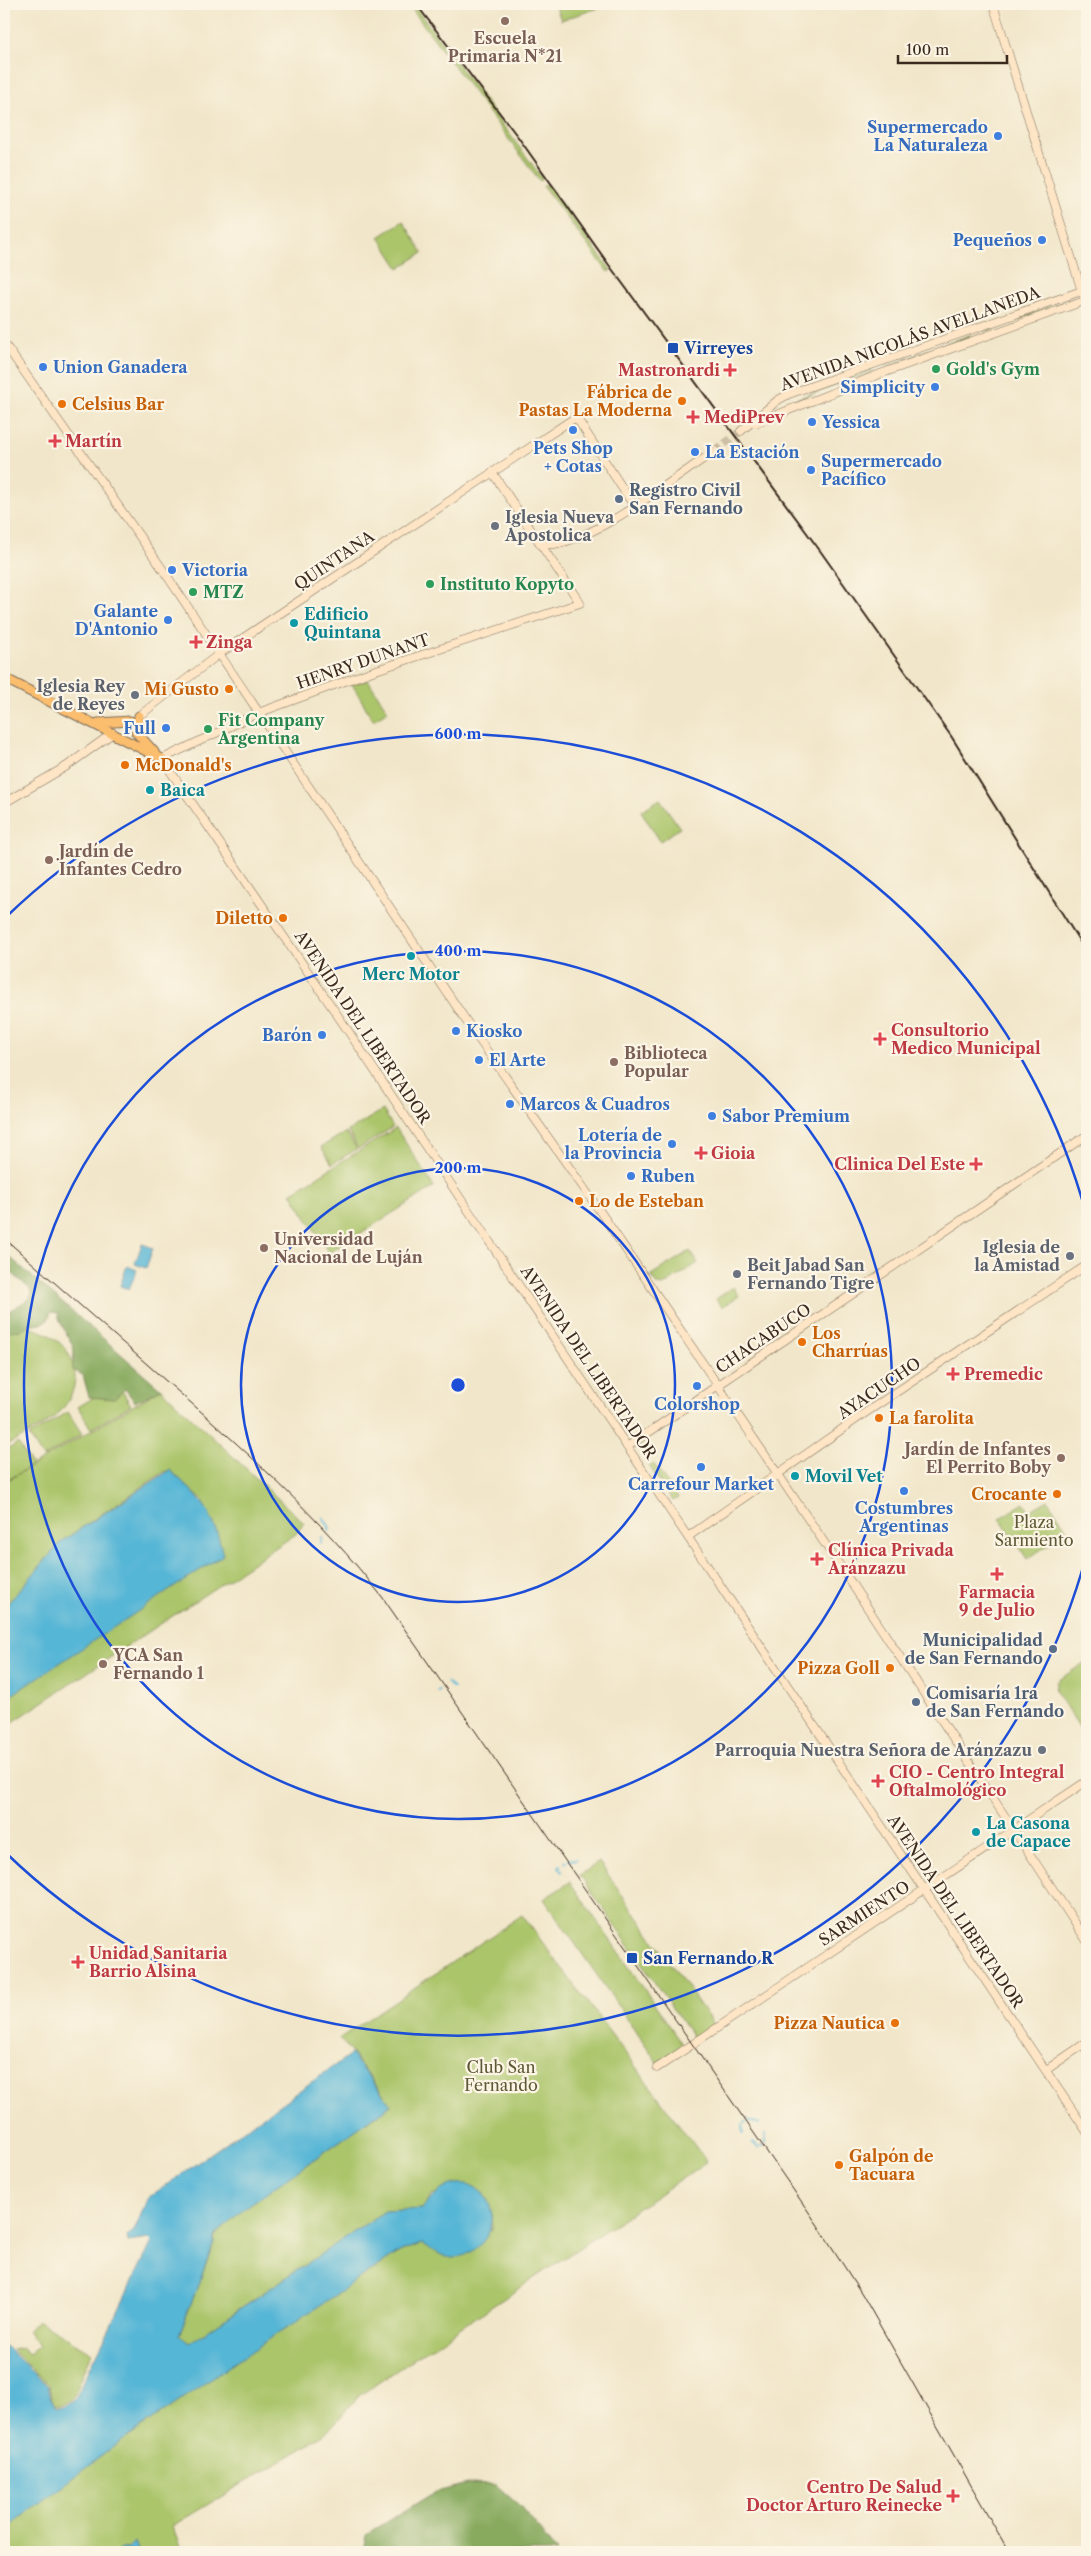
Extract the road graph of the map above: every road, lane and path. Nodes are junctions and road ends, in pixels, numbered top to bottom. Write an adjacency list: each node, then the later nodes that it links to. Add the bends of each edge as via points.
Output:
1 (993, 4): 2 (main road)
2 (1084, 290): 3 (main road); 5 (main road, AVENIDA NICOLÁS AVELLANEDA, via 789,394)
3 (1087, 301): 5 (main road, AVENIDA NICOLÁS AVELLANEDA, via 880,374)
4 (4, 343): 13 (main road)
5 (749, 426): 6 (main road)
6 (741, 432)
7 (714, 451): 9 (main road)
8 (492, 472): 9 (main road, QUINTANA, via 576,417); 10 (main road); 13 (main road, QUINTANA)
9 (634, 506): 11 (main road, via 589,533)
10 (540, 544): 11 (main road); 12 (main road)
11 (555, 546): 12 (main road)
12 (550, 560): 15 (main road, HENRY DUNANT, via 580,603 370,672)
13 (219, 654): 15 (main road); 16 (main road, QUINTANA)
14 (4, 678): 18 (main road, AVENIDA DEL LIBERTADOR)
15 (258, 713): 20 (main road, HENRY DUNANT); 24 (main road)
16 (138, 716): 17 (main road, QUINTANA); 20 (main road, via 136,732)
17 (130, 721): 18 (main road); 19 (main road, QUINTANA)
18 (95, 723): 19 (main road, AVENIDA DEL LIBERTADOR)
19 (113, 733): 20 (main road, AVENIDA DEL LIBERTADOR); 21 (main road, via 67,766)
20 (162, 759): 25 (main road, AVENIDA DEL LIBERTADOR)
21 (4, 803)
22 (1087, 1134): 24 (main road, CHACABUCO)
23 (1087, 1265): 26 (main road, AYACUCHO, via 865,1413)
24 (716, 1386): 25 (main road, CHACABUCO); 26 (main road)
25 (627, 1447): 27 (main road, AVENIDA DEL LIBERTADOR)
26 (777, 1476): 27 (main road, AYACUCHO); 29 (main road)
27 (688, 1536): 30 (main road, AVENIDA DEL LIBERTADOR)
28 (1087, 1781): 29 (main road, SARMIENTO)
29 (1013, 1830): 30 (main road, SARMIENTO); 31 (main road)
30 (924, 1890): 33 (main road, SARMIENTO); 34 (main road, AVENIDA DEL LIBERTADOR)
31 (1087, 1941)
32 (1087, 2042): 34 (main road)
33 (656, 2068)
34 (1046, 2070): 35 (main road, AVENIDA DEL LIBERTADOR)
35 (1087, 2132)

